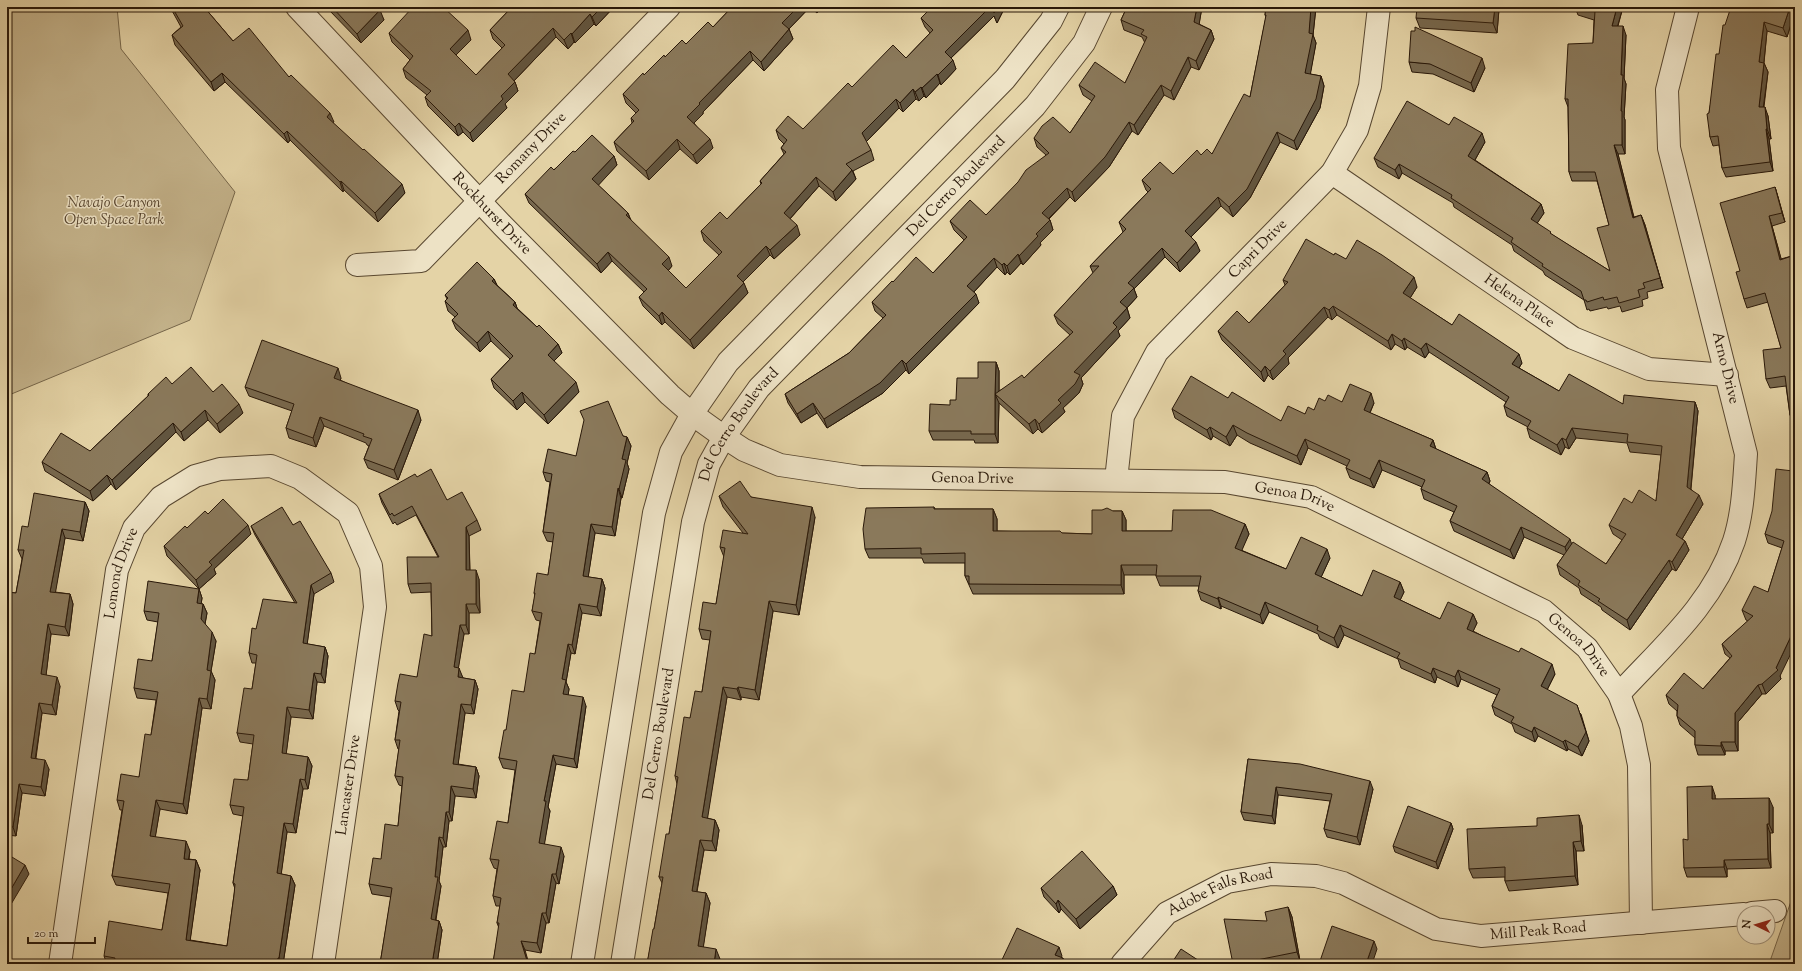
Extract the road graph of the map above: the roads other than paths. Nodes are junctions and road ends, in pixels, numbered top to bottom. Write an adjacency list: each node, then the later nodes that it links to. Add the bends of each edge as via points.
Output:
1 (297, 7): 8 (street, Rockhurst Drive)
2 (670, 7): 8 (street, Romany Drive)
3 (1058, 7): 11 (street, via 1005,80 728,362)
4 (1101, 7): 12 (street, Del Cerro Boulevard, via 1084,43 1035,106 759,388)
5 (1379, 7): 7 (street, Capri Drive, via 1370,86 1358,130)
6 (1688, 7): 10 (street, Arno Drive, via 1667,90 1669,148)
7 (1332, 173): 10 (street, Helena Place, via 1573,338 1649,369); 13 (street, Capri Drive, via 1157,352 1123,416)
8 (480, 202): 9 (street, Romany Drive, via 421,261); 11 (street, Rockhurst Drive, via 670,395)
9 (357, 265)
10 (1727, 376): 15 (street, Arno Drive, via 1746,454 1743,501 1734,541 1718,578 1682,628)
11 (692, 414): 12 (street, Genoa Drive); 21 (street, via 671,452 654,514)
12 (724, 437): 13 (street, Genoa Drive, via 744,450 780,465 860,476); 22 (street, Del Cerro Boulevard, via 707,470 693,522)
13 (1116, 480): 15 (street, Genoa Drive, via 1225,482 1311,497 1544,611 1587,648)
14 (375, 607): 19 (street, Lomond Drive, via 372,566 348,513 300,478 271,466 220,469 195,476 156,502 134,528 117,570); 20 (street, Lancaster Drive)
15 (1619, 694): 18 (street, Genoa Drive, via 1631,726 1639,765)
16 (1343, 883): 18 (street, Mill Peak Road, via 1436,929 1481,936); 23 (street, Adobe Falls Road, via 1316,876 1271,874 1227,882 1167,913)
17 (1736, 915): 18 (street, Mill Peak Road)
18 (1641, 923)
19 (60, 964)
20 (323, 964)
21 (582, 964)
22 (622, 964)
23 (1122, 964)

